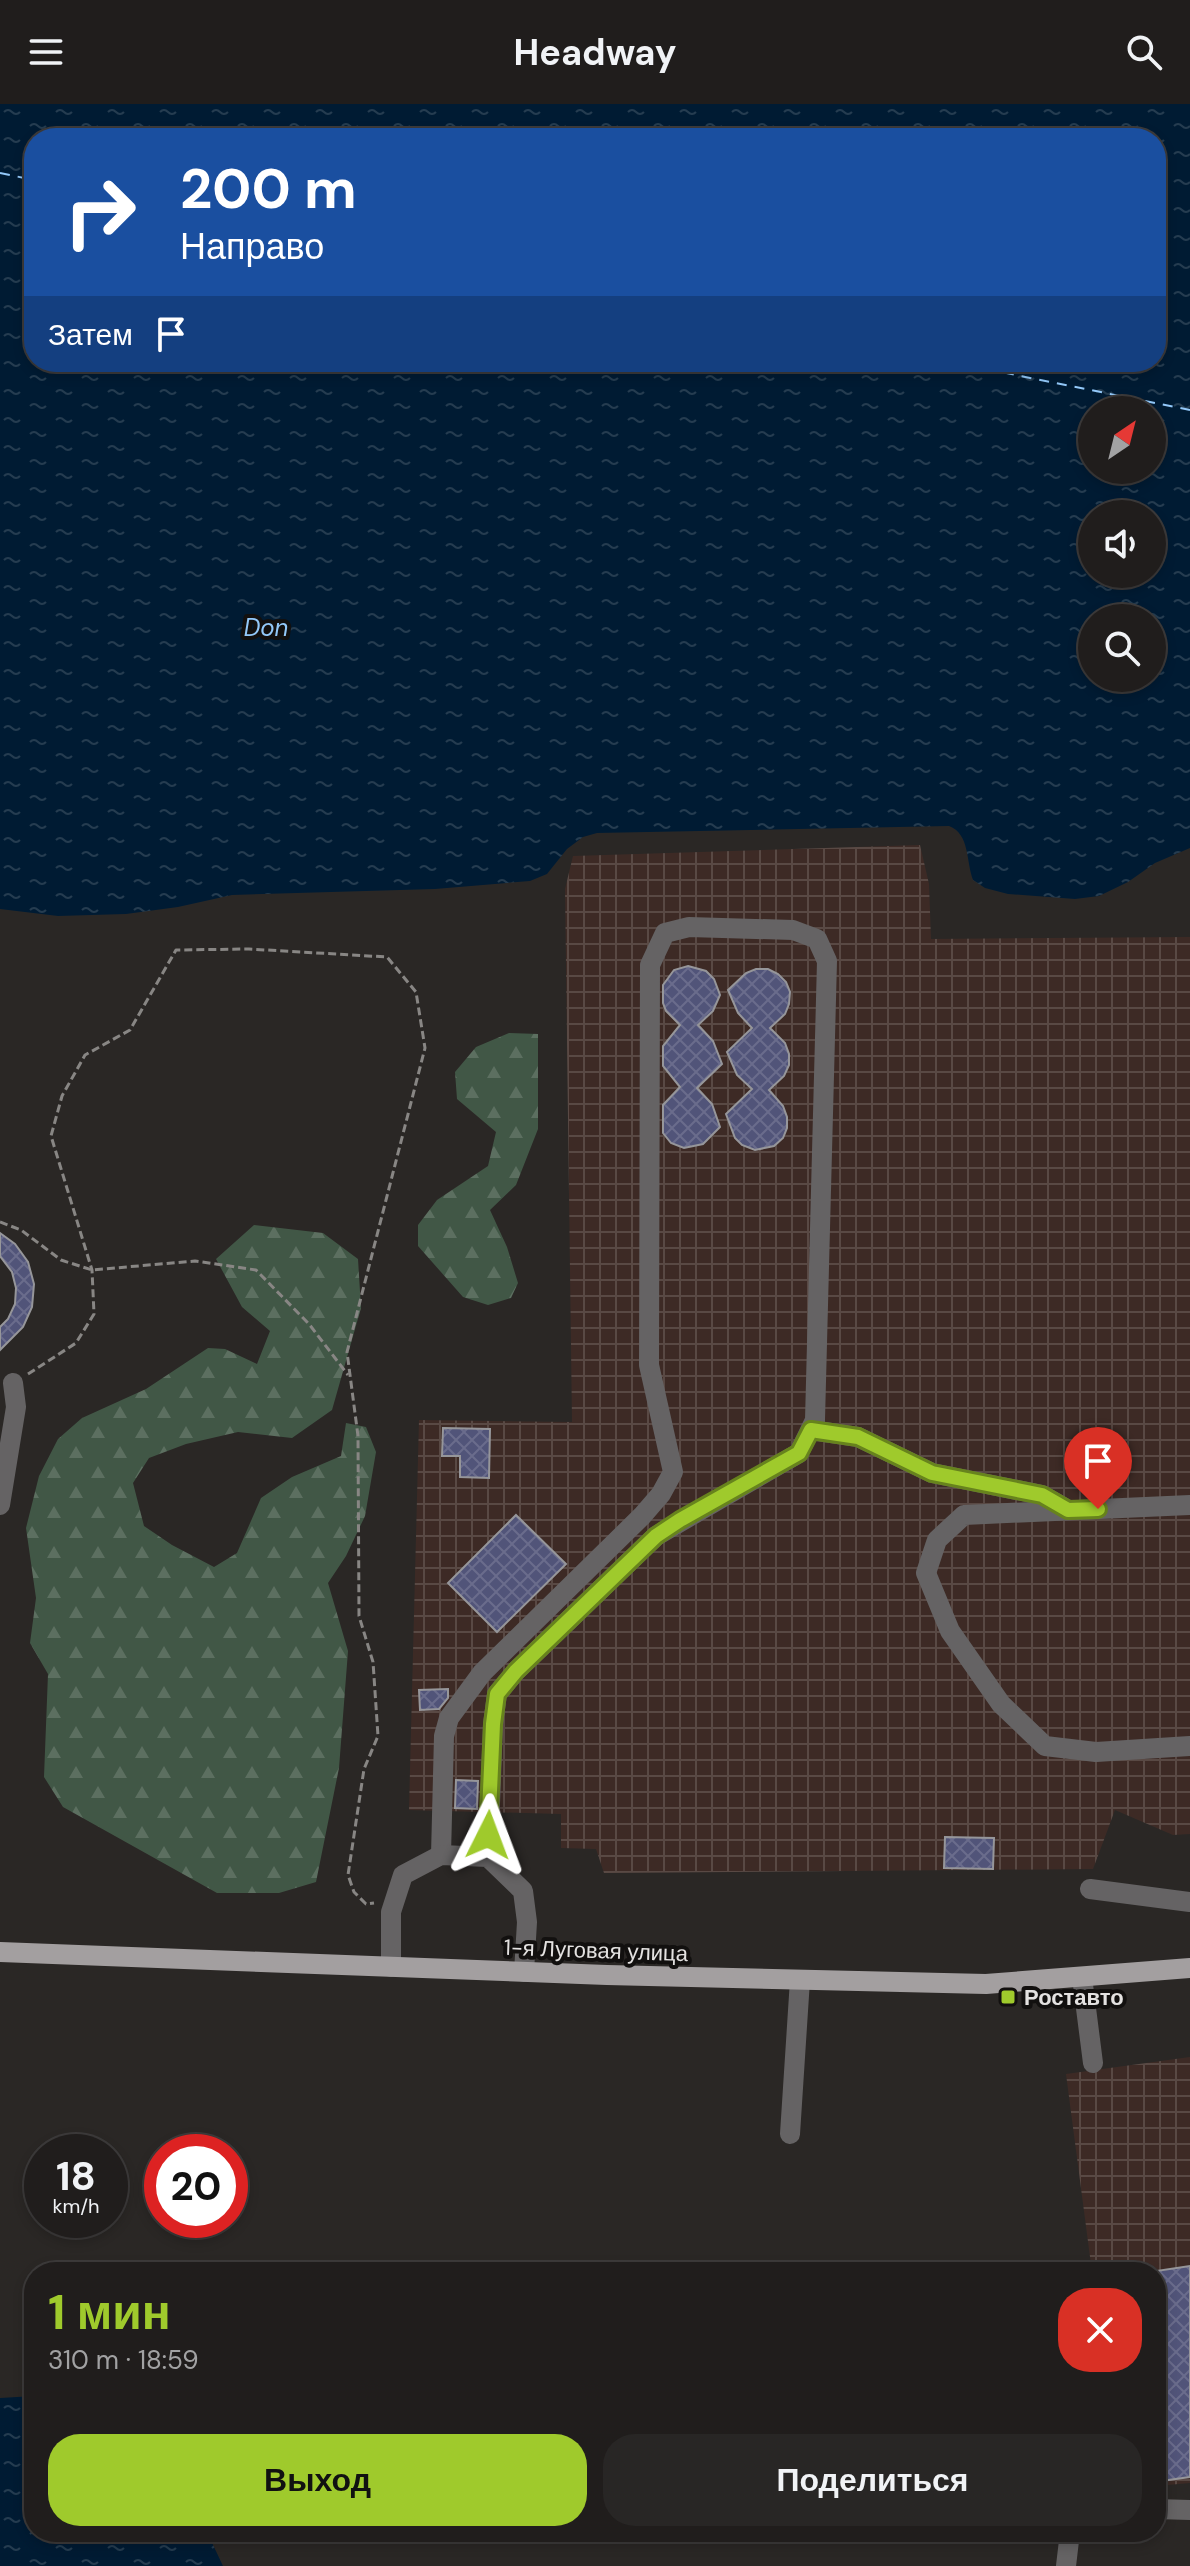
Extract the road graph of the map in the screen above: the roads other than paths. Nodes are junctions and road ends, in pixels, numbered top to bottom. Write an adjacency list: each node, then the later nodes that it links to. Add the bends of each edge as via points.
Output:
1 (13, 1383): 3 (street, via 16,1407)
2 (811, 1430): 5 (street, via 858,1437 932,1473 1042,1495); 7 (street, via 827,961 817,939 793,930 689,927 665,933 650,965 649,1365 673,1472 642,1516 482,1673 449,1718); 8 (street, via 799,1453 656,1536 497,1694)
3 (0, 1505)
4 (1190, 1505): 5 (street)
5 (1068, 1510): 6 (street, via 964,1515 937,1540 926,1573 950,1631 1001,1704 1045,1746 1096,1752)
6 (1190, 1746)
7 (441, 1855): 8 (street); 12 (street, via 403,1875 391,1912)
8 (488, 1857): 14 (street, via 523,1891)
9 (1090, 1889): 10 (street)
10 (1190, 1902)
11 (0, 1952): 12 (main road, 1-я Луговая улица)
12 (391, 1967): 14 (main road, 1-я Луговая улица)
13 (1190, 1968): 15 (main road, 1-я Луговая улица)
14 (524, 1972): 16 (main road, 1-я Луговая улица)
15 (1082, 1977): 16 (main road, 1-я Луговая улица, via 986,1984); 17 (street)
16 (800, 1980): 18 (street)
17 (1093, 2063)
18 (790, 2134)
19 (1166, 2509): 20 (street)
20 (1190, 2510)
21 (1069, 2542): 22 (street)
22 (1066, 2566)

